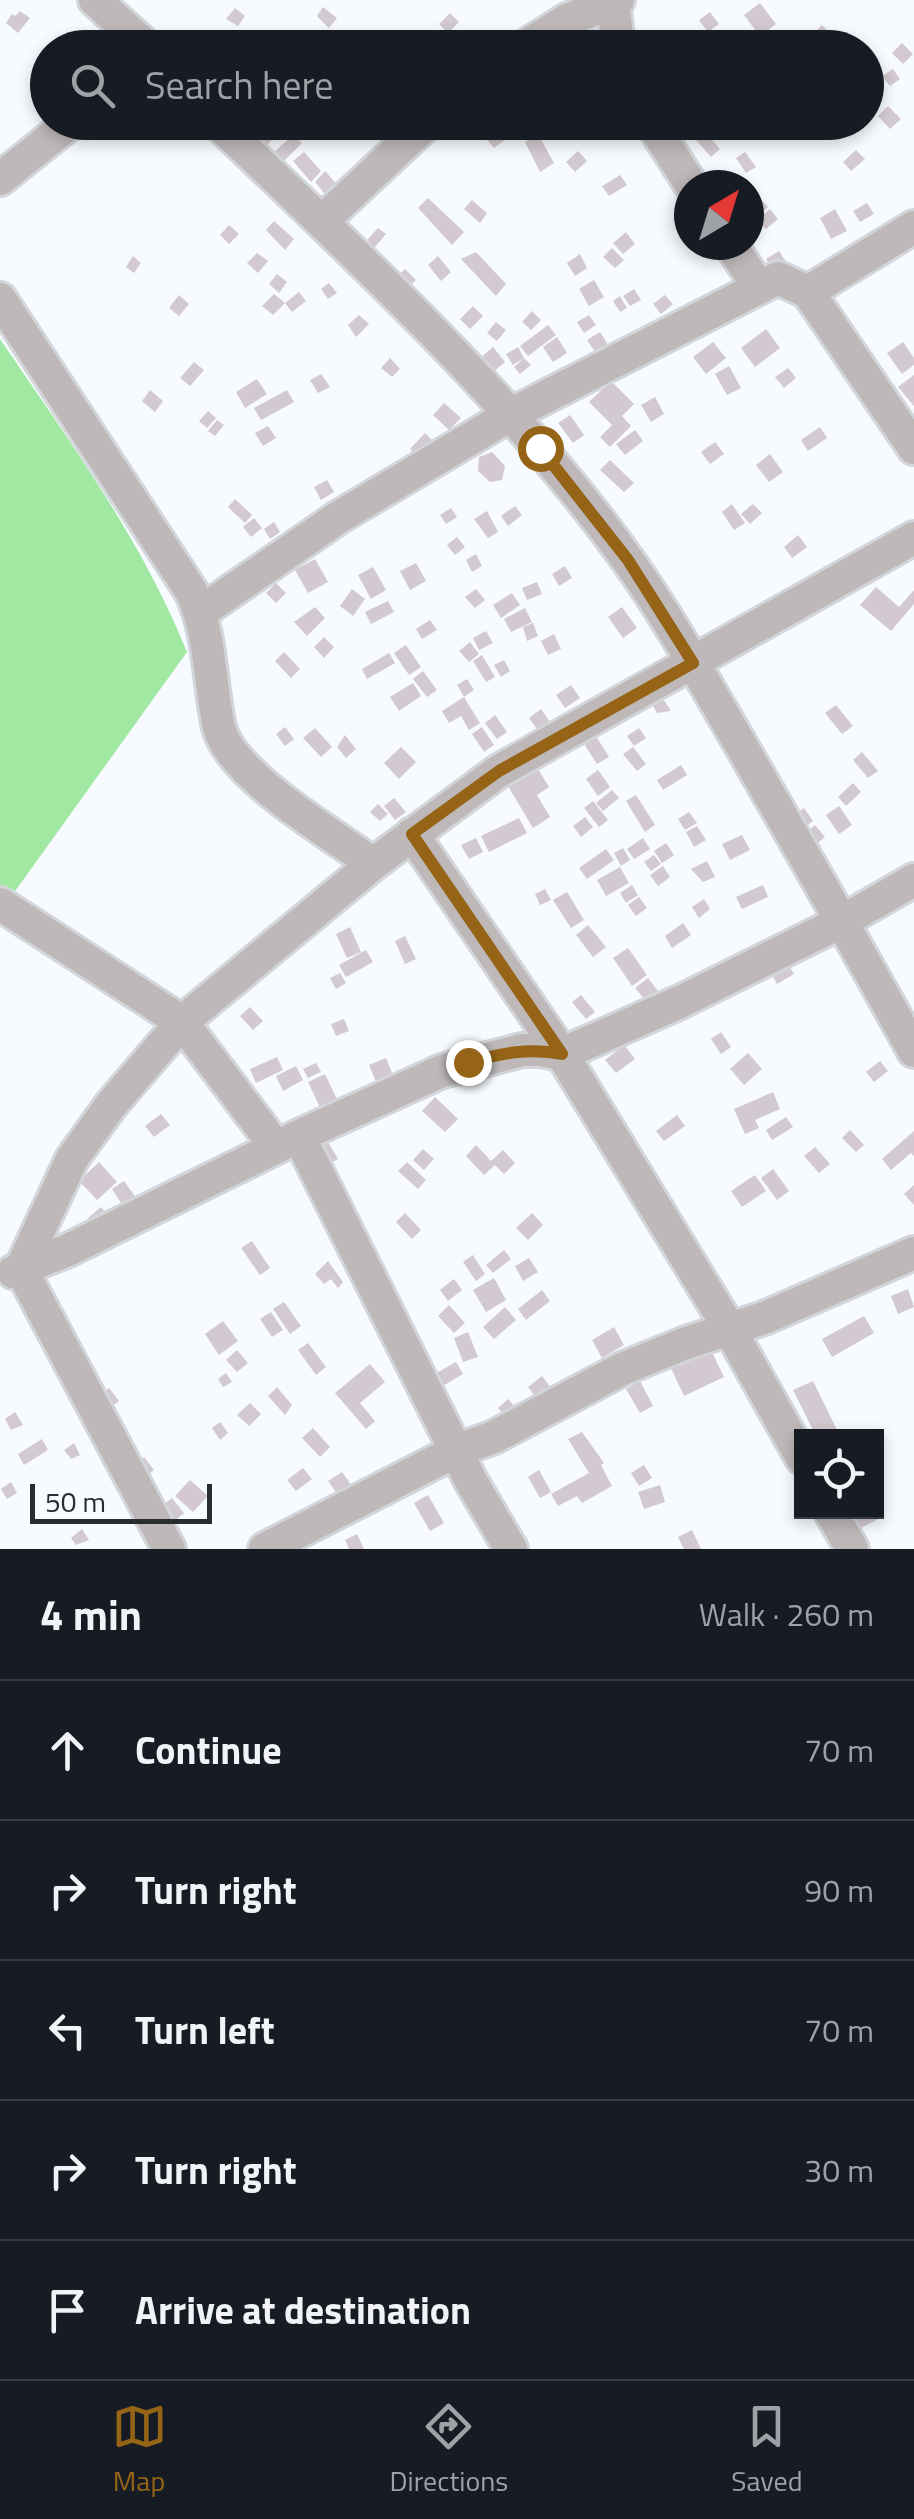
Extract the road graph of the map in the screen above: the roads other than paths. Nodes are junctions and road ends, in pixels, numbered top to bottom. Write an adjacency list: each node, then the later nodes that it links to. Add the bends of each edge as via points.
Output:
1 (95, 0): 3 (street)
2 (615, 1): 4 (street); 5 (street)
3 (128, 30)
4 (551, 30)
5 (617, 30)
6 (49, 140): 11 (street)
7 (236, 140): 12 (street)
8 (409, 140): 12 (street)
9 (663, 140): 10 (street)
10 (682, 170)
11 (0, 180)
12 (322, 221): 18 (street)
13 (914, 227): 16 (street)
14 (741, 260): 15 (street)
15 (758, 286): 16 (street, via 778,278); 18 (street)
16 (808, 292): 19 (street)
17 (0, 299): 21 (street)
18 (510, 415): 21 (street, via 339,517); 22 (street, via 628,560)
19 (914, 448)
20 (914, 538): 22 (street)
21 (201, 612): 24 (street, via 220,731 236,761)
22 (693, 663): 23 (street, via 499,771); 27 (street)
23 (412, 834): 24 (street); 30 (street)
24 (373, 864): 28 (street)
25 (914, 880): 27 (street)
26 (0, 904): 28 (street)
27 (842, 921): 29 (street); 30 (street)
28 (182, 1022): 31 (street); 33 (street, via 72,1160)
29 (914, 1051)
30 (562, 1054): 31 (street, via 522,1050 468,1062); 34 (street)
31 (288, 1141): 33 (street); 36 (street)
32 (914, 1253): 34 (street)
33 (10, 1273): 38 (street)
34 (730, 1328): 35 (street); 36 (street, via 622,1369)
35 (794, 1444)
36 (456, 1451): 39 (street); 40 (street)
37 (836, 1519): 41 (street)
38 (169, 1549)
39 (264, 1549)
40 (511, 1549)
41 (852, 1549)

